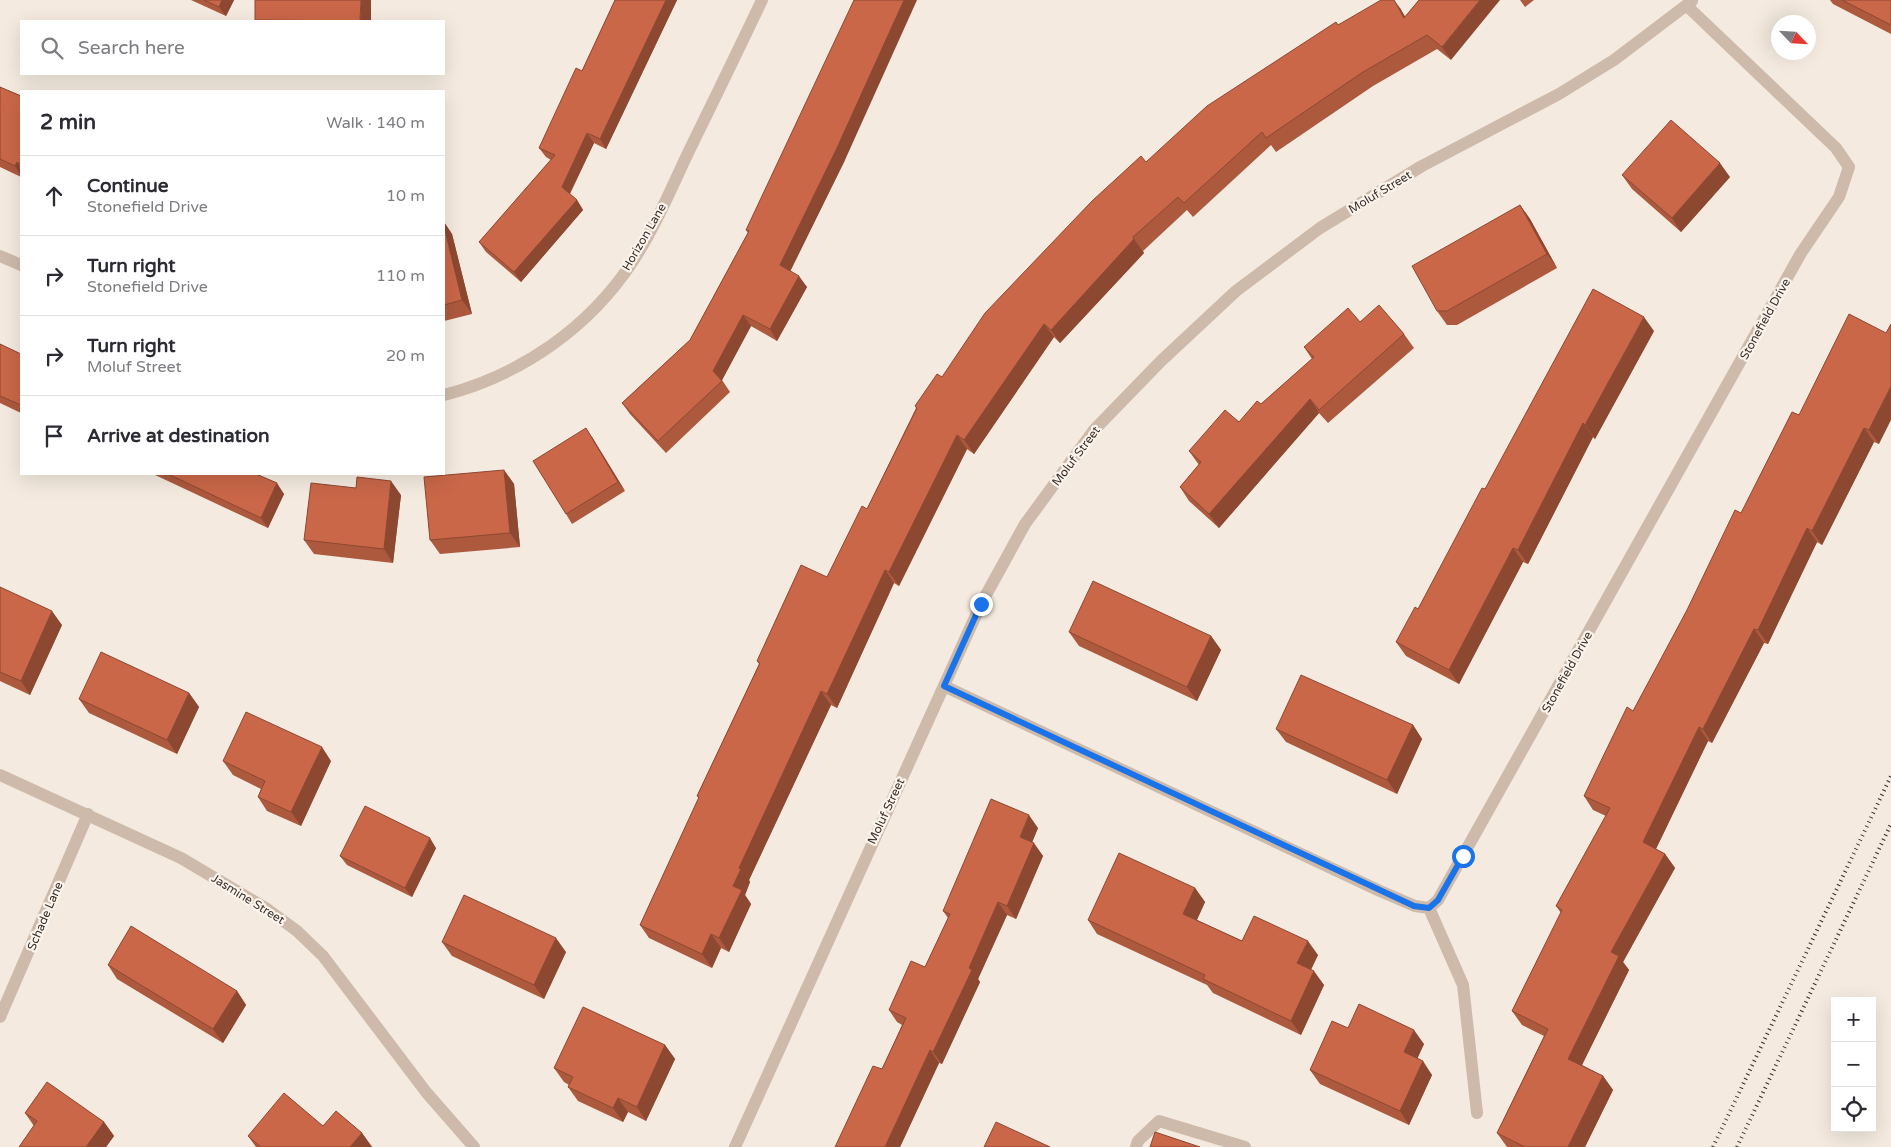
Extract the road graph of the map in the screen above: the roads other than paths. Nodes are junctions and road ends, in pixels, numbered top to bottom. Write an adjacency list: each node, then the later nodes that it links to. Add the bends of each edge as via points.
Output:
1 (762, 0): 5 (street, Horizon Lane, via 656,219 633,261 604,299 567,334 522,365 472,388)
2 (1690, 3): 6 (street, Moluf Street, via 1614,60 1559,94 1422,166 1320,228 1236,291 1160,361 1094,430 1025,524 1004,559); 9 (street, Stonefield Drive, via 1836,148 1849,167 1839,197 1801,253 1438,900)
3 (0, 256): 4 (street)
4 (20, 265)
5 (445, 396)
6 (944, 686): 9 (street, via 1380,891 1414,906); 13 (street, Moluf Street)
7 (0, 775): 8 (street, Jasmine Street)
8 (88, 814): 10 (street, Schade Lane); 12 (street, Jasmine Street, via 180,858 267,909 297,931 322,956 426,1092)
9 (1429, 908): 11 (street, via 1464,985)
10 (0, 1018)
11 (1478, 1113)
12 (474, 1147)
13 (735, 1147)
14 (1136, 1147): 15 (street, via 1138,1141 1160,1121)
15 (1245, 1147)

